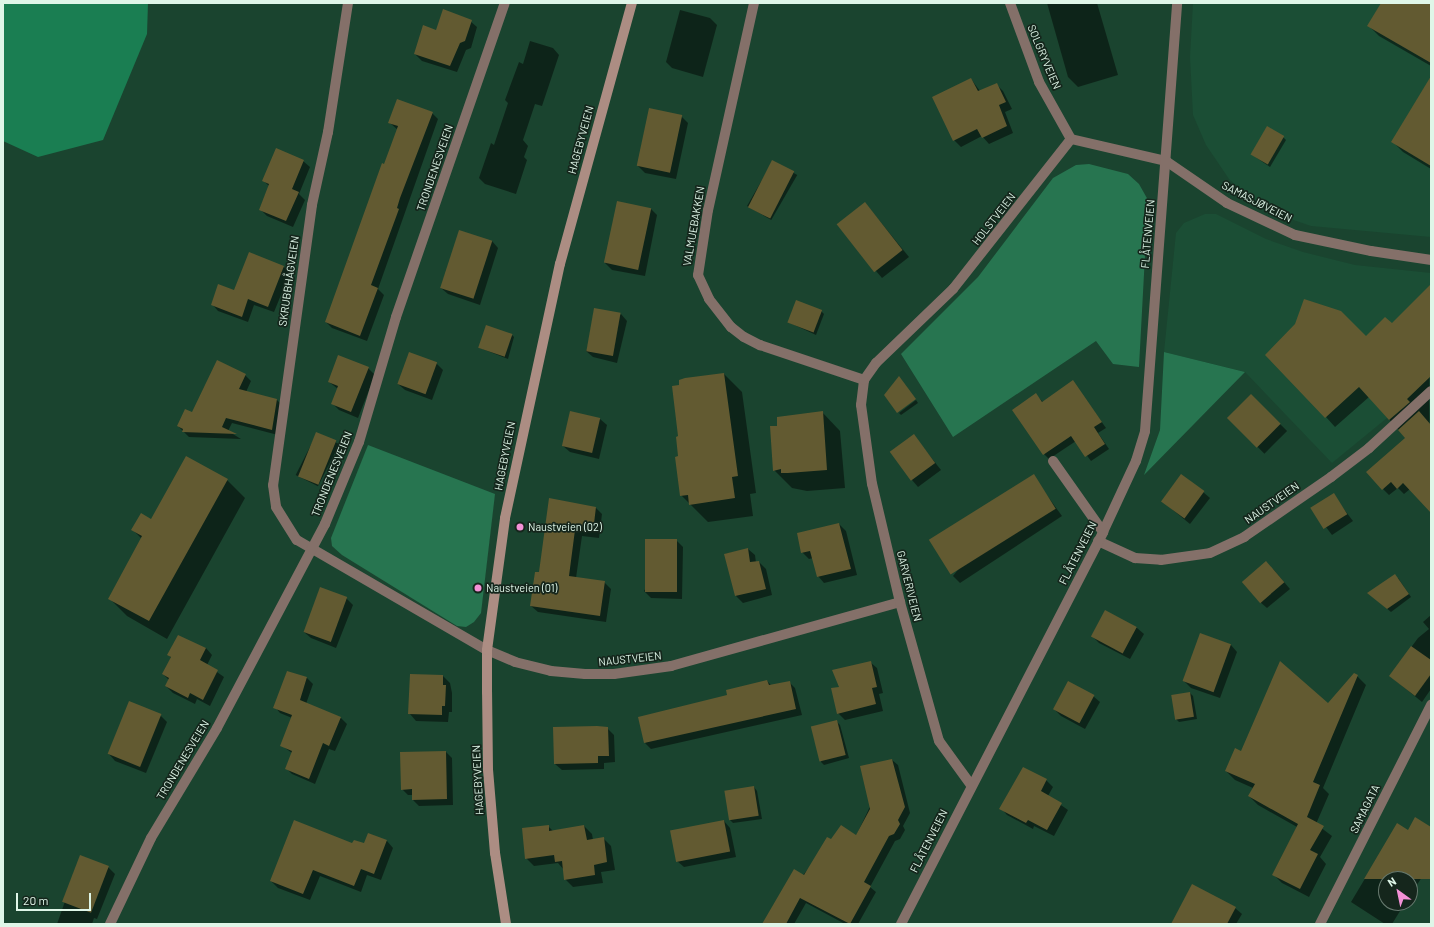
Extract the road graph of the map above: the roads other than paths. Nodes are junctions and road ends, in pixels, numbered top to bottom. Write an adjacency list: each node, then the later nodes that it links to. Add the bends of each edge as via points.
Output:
1 (348, 3): 14 (street, SKRUBBHÅGVEIEN, via 328,132 312,205 273,485 276,507 285,525 297,540)
2 (505, 3): 14 (street, TRONDENESVEIEN, via 396,316 359,442)
3 (632, 3): 16 (main road, HAGEBYVEIEN, via 560,264 531,390 505,518)
4 (754, 3): 10 (street, VALMUEBAKKEN, via 708,210 698,275 709,300 731,328 744,337 760,345)
5 (1010, 3): 7 (street, SOLGRYVEIEN, via 1039,82)
6 (1177, 3): 8 (street)
7 (1071, 139): 8 (street); 10 (street, HOLSTVEIEN, via 958,284 876,363)
8 (1166, 161): 9 (street, SAMASJØVEIEN, via 1227,203 1295,235 1371,252); 13 (street, FLÅTENVEIEN, via 1145,431 1136,461)
9 (1431, 260)
10 (864, 380): 15 (street, GARVERIVEIEN, via 860,405 872,484)
11 (1431, 391): 13 (street, NAUSTVEIEN, via 1369,448 1244,537 1210,552 1161,560 1135,558)
12 (1053, 461): 13 (street)
13 (1101, 537): 18 (street, FLÅTENVEIEN)
14 (313, 550): 16 (street, NAUSTVEIEN); 19 (street, TRONDENESVEIEN, via 217,728 151,838)
15 (900, 602): 16 (street, NAUSTVEIEN, via 671,666 614,674 551,671 515,662); 18 (street, GARVERIVEIEN, via 938,741)
16 (487, 650): 20 (main road, HAGEBYVEIEN, via 488,770 495,853)
17 (1431, 705): 22 (street, SAMAGATA)
18 (971, 785): 21 (street, FLÅTENVEIEN)
19 (110, 924)
20 (506, 924)
21 (901, 924)
22 (1320, 924)

